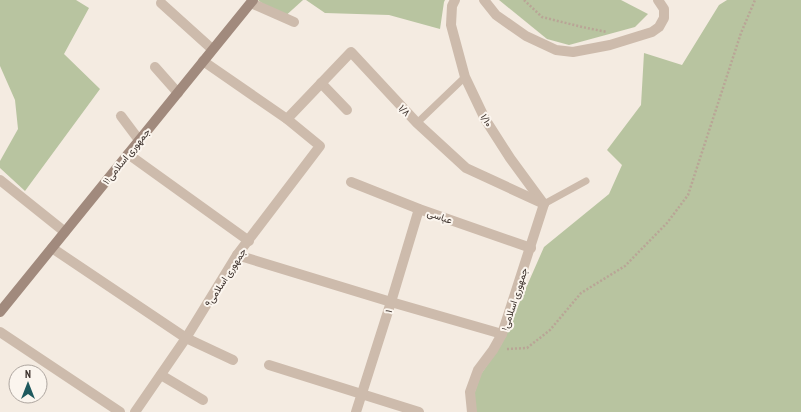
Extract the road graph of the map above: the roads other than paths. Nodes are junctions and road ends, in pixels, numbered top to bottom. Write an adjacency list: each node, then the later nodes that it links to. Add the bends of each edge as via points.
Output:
1 (455, 0): 10 (street, ۱/۱۰, via 452,6 451,25)
2 (484, 0): 3 (street, via 496,15 526,36 556,50 573,52 610,45 652,32 664,18 664,9)
3 (658, 0)
4 (252, 1): 6 (street); 7 (street, جمهوری اسلامی۱۱)
5 (161, 3): 7 (street)
6 (294, 22)
7 (212, 50): 8 (street, جمهوری اسلامی۱۱)
8 (203, 61): 12 (street, جمهوری اسلامی۱۱); 15 (street)
9 (155, 67): 12 (street)
10 (465, 77): 16 (lane); 22 (street, ۱/۱۰, via 485,118 510,158)
11 (321, 83): 13 (street); 15 (street, ۱/۸); 16 (street, ۱/۸, via 351,52)
12 (178, 92): 17 (street, جمهوری اسلامی۱۱)
13 (347, 110)
14 (121, 116): 17 (street)
15 (286, 119): 25 (street, جمهوری اسلامی۹, via 320,146)
16 (417, 122): 22 (street, ۱/۸, via 466,168)
17 (139, 140): 18 (street, جمهوری اسلامی۱۱)
18 (128, 154): 24 (street, جمهوری اسلامی۱۱); 25 (street)
19 (0, 180): 24 (street)
20 (586, 181): 22 (lane)
21 (351, 182): 23 (street, عباسی)
22 (544, 204): 27 (street, جمهوری اسلامی۱)
23 (419, 209): 27 (street, عباسی); 29 (street, ۱)
24 (65, 232): 26 (street, جمهوری اسلامی۱۱)
25 (248, 240): 28 (street, جمهوری اسلامی۹)
26 (52, 248): 30 (street, جمهوری اسلامی۱۱); 33 (street)
27 (531, 248): 32 (street, جمهوری اسلامی۱)
28 (237, 255): 29 (street); 33 (street, جمهوری اسلامی۹)
29 (391, 302): 32 (street); 37 (street, ۱)
30 (0, 312)
31 (0, 332): 39 (street)
32 (502, 334): 43 (street, جمهوری اسلامی۱, via 478,370 470,392)
33 (186, 338): 34 (street); 36 (street, جمهوری اسلامی۹)
34 (233, 360)
35 (269, 365): 37 (street)
36 (160, 375): 38 (street); 40 (street, جمهوری اسلامی۹)
37 (362, 395): 41 (street, ۱); 42 (street)
38 (203, 400)
39 (120, 412)
40 (135, 412)
41 (356, 412)
42 (419, 412)
43 (472, 412)

